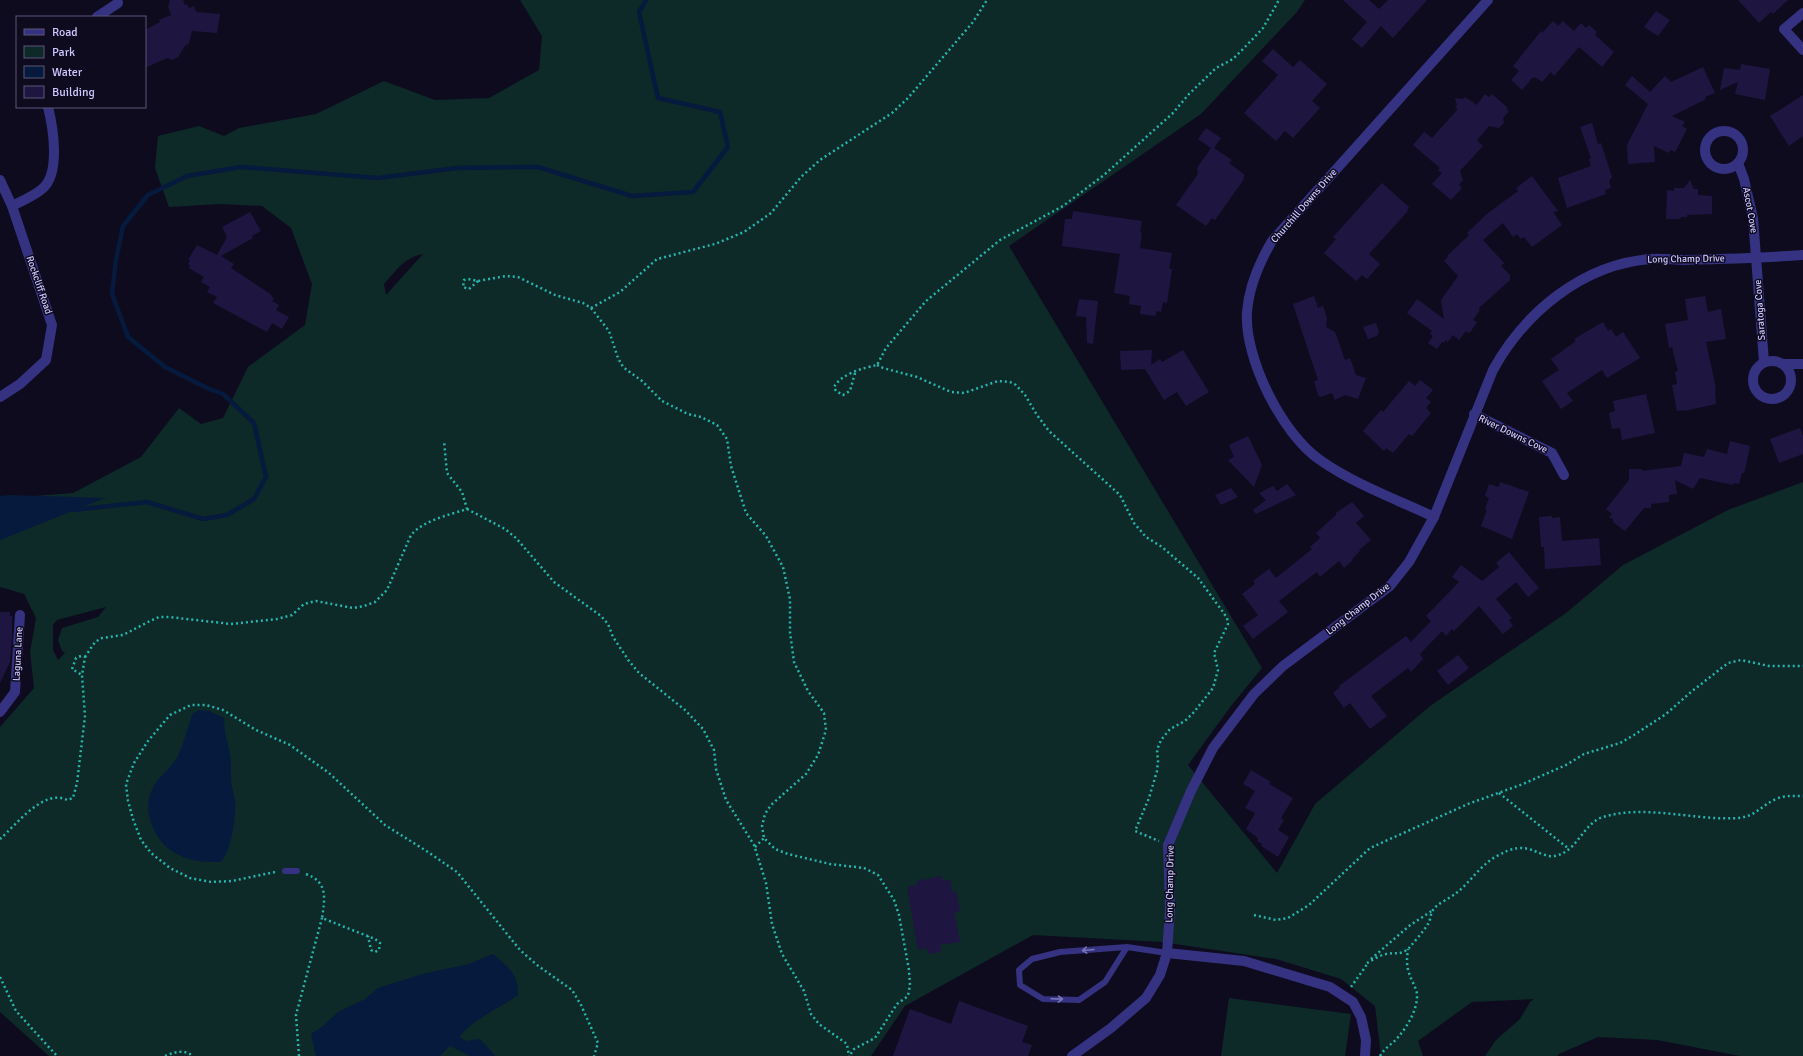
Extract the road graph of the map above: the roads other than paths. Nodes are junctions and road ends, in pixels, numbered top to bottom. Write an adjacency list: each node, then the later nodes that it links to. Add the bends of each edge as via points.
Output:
1 (1488, 0): 18 (street, Churchill Downs Drive, via 1272,241 1255,273 1247,312 1247,328 1253,356 1263,383 1283,420 1301,443 1335,470)
2 (118, 3): 4 (street)
3 (1803, 13): 5 (street, via 1784,29)
4 (98, 16)
5 (1803, 50)
6 (48, 108): 9 (street, via 54,144 54,165 51,174 44,188)
7 (1738, 163): 11 (street, Ascot Cove, via 1750,202)
8 (0, 180): 9 (street, Rockcliff Road)
9 (12, 206): 15 (street, Rockcliff Road, via 52,325 46,360 20,384)
10 (1803, 255): 11 (street, Long Champ Drive)
11 (1756, 258): 12 (street, Saratoga Cove); 16 (street, Long Champ Drive, via 1651,259 1619,265 1590,275 1551,299 1535,313 1503,351)
12 (1764, 362): 13 (street); 13 (street, via 1754,371 1752,383 1759,394 1770,400 1782,396 1790,387 1790,374)
13 (1783, 364): 14 (street)
14 (1803, 364)
15 (0, 397)
16 (1474, 414): 17 (street, River Downs Cove, via 1552,453); 18 (street, Long Champ Drive)
17 (1564, 475)
18 (1434, 517): 24 (street, Long Champ Drive, via 1409,562 1390,586 1283,666 1254,694 1213,748 1168,845 1170,910)
19 (20, 615): 20 (street, Laguna Lane, via 16,692)
20 (0, 712)
21 (285, 871): 22 (lane)
22 (297, 871)
23 (1127, 947): 23 (lane, one-way to 23, via 1060,952 1032,959 1019,970 1020,985 1043,999 1079,1000 1105,982); 24 (lane)
24 (1167, 952): 25 (street, Long Champ Drive, via 1160,975 1146,998 1111,1028); 26 (street, via 1244,961 1330,987 1354,1002 1361,1017 1366,1040)
25 (1072, 1056)
26 (1365, 1056)

